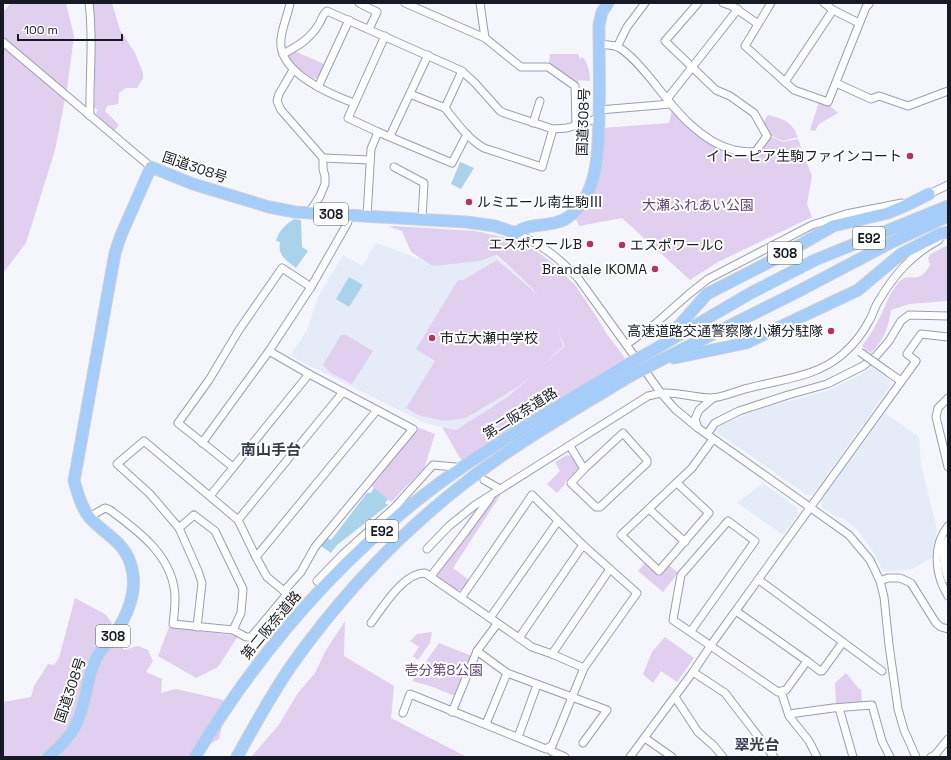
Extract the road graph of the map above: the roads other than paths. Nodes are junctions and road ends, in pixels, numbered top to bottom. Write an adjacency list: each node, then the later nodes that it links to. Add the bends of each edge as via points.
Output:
1 (89, 3): 39 (street, via 92,66)
2 (290, 3): 24 (street, via 280,41)
3 (359, 3): 18 (street, via 377,12)
4 (405, 3): 20 (street)
5 (480, 3): 20 (street)
6 (608, 3): 22 (highway, 国道308号, via 600,19)
7 (645, 3): 23 (street, via 627,27)
8 (698, 3): 26 (street, via 666,41)
9 (723, 3): 13 (street)
10 (772, 3): 17 (street)
11 (824, 3): 14 (street)
12 (870, 4): 16 (street)
13 (734, 6): 17 (street); 26 (street)
14 (832, 10): 16 (street); 29 (street)
15 (349, 20): 18 (street); 24 (street, via 327,11 311,36 301,45); 31 (street)
16 (859, 23): 30 (street)
17 (758, 24): 29 (street, via 745,46)
18 (369, 29): 19 (street)
19 (385, 36): 25 (street); 36 (street)
20 (485, 38): 41 (street, via 521,67 548,68 574,86)
21 (3, 42): 39 (street)
22 (600, 44): 23 (street); 38 (highway, 国道308号)
23 (617, 47): 35 (street, via 640,65)
24 (283, 54): 27 (street)
25 (428, 55): 28 (street); 33 (street)
26 (692, 68): 35 (street); 35 (street, via 716,90 730,96 754,113 766,136 756,151 739,151 712,141)
27 (293, 70): 31 (street); 46 (street, via 278,94 277,101 281,110)
28 (462, 71): 37 (street); 40 (street, via 500,111)
29 (785, 82): 30 (street, via 794,90 828,102)
30 (836, 83): 32 (street, via 872,99 880,96 908,106)
31 (318, 87): 36 (street)
32 (948, 91)
33 (410, 94): 37 (street); 45 (street)
34 (540, 101): 40 (street)
35 (669, 101): 38 (street)
36 (354, 103): 43 (street, via 348,118)
37 (445, 108): 44 (street)
38 (599, 114): 41 (street); 58 (highway, 国道308号, via 597,164 581,206 558,223 533,226)
39 (90, 116): 48 (street)
40 (533, 123): 42 (street)
41 (576, 125): 42 (street)
42 (553, 129): 44 (street, via 542,167 484,148)
43 (378, 132): 45 (street); 47 (street, via 371,149)
44 (467, 134): 45 (street, via 452,164)
45 (390, 136)
46 (323, 158): 47 (street); 53 (street, via 326,184)
47 (370, 160): 55 (street)
48 (151, 167): 53 (highway, 国道308号 / 308, via 193,184 269,207); 91 (highway, 国道308号 / 308, via 115,253 76,466 74,481)
49 (394, 167): 57 (street, via 424,183)
50 (948, 185): 51 (street)
51 (929, 194): 63 (street, via 901,204 846,214 812,225 708,279); 64 (highway, 308, via 888,212 833,226 707,294)
52 (948, 206): 64 (highway, 第二阪奈道路 / E92, via 815,260 748,294)
53 (309, 213): 54 (highway, 国道308号 / 308)
54 (350, 216): 55 (highway, 国道308号 / 308); 60 (street)
55 (367, 216): 57 (highway, 国道308号 / 308)
56 (948, 216): 67 (highway, 第二阪奈道路 / E92)
57 (422, 219): 58 (highway, 国道308号 / 308, via 495,226)
58 (516, 233): 63 (street, via 556,256 578,278)
59 (945, 234): 65 (street, via 919,253 894,277); 67 (highway, via 901,254 858,290 746,343)
60 (311, 286): 66 (street); 78 (street, via 282,268 178,423)
61 (948, 316): 76 (street, via 909,315 901,321 876,356 863,366 828,384 740,411 715,423)
62 (948, 336): 69 (street, via 921,334 907,354 916,361)
63 (627, 344): 71 (street)
64 (662, 345): 143 (highway, 第二阪奈道路 / E92, bridge, via 503,440 441,483 361,550 304,607 275,641 217,720)
65 (852, 346): 69 (street, bridge); 72 (street, via 829,365 815,371)
66 (269, 351): 68 (street); 78 (street)
67 (659, 360): 144 (highway, 第二阪奈道路 / E92, bridge, via 557,420 502,456 462,485 388,550 354,586 295,661)
68 (309, 374): 70 (street); 80 (street)
69 (901, 381): 89 (street)
70 (343, 392): 74 (street); 92 (street)
71 (662, 393): 72 (street); 75 (street, via 675,409); 79 (street, via 648,396)
72 (713, 398): 75 (street, via 699,410 695,419)
73 (948, 398): 82 (street, via 938,408 936,417)
74 (377, 410): 100 (street); 107 (street, via 413,429 315,547 301,572)
75 (698, 428): 76 (street)
76 (707, 434): 77 (street)
77 (713, 439): 85 (street, via 692,468); 89 (street)
78 (202, 443): 80 (street)
79 (570, 446): 83 (street); 86 (street)
80 (233, 467): 88 (street)
81 (456, 467): 104 (street, via 433,465 394,508)
82 (948, 467)
83 (584, 469): 83 (street, via 623,434 647,460 600,507 596,507 571,483)
84 (484, 480): 86 (street)
85 (677, 483): 90 (street); 97 (street, via 709,513)
86 (500, 490): 87 (street)
87 (492, 494): 99 (street, via 449,526); 102 (street)
88 (210, 496): 92 (street); 95 (street, via 144,441 117,464 150,494)
89 (811, 507): 105 (street); 106 (street, via 849,535 870,560)
90 (649, 509): 97 (street); 97 (street, via 621,535 659,571)
91 (89, 517): 114 (street, via 106,508 155,548 172,579 175,599 173,624); 142 (highway, 国道308号 / 308, via 121,546 128,557 132,569 132,593 123,623 93,665 76,724 67,739)
92 (238, 520): 100 (street)
93 (558, 521): 98 (street); 109 (street, via 532,495); 111 (street)
94 (948, 526): 108 (street, via 943,533 936,556 943,588)
95 (179, 528): 114 (street, via 202,583); 116 (street, via 194,515 215,531 243,589 241,613)
96 (948, 540): 103 (street, via 944,565)
97 (685, 542)
98 (583, 546): 101 (street); 118 (street)
99 (427, 550)
100 (256, 557): 107 (street, via 267,577)
101 (610, 569): 122 (street); 124 (street, via 636,593)
102 (431, 576): 109 (street); 112 (street, via 418,573 410,576)
103 (948, 579)
104 (316, 580)
105 (758, 580): 110 (street); 119 (street)
106 (880, 581): 115 (street, via 900,578 911,583 936,623); 153 (street, via 898,709)
107 (284, 591): 116 (street, via 287,594 251,637)
108 (948, 596)
109 (461, 598): 111 (street)
110 (736, 611): 120 (street); 123 (street)
111 (490, 618): 113 (street)
112 (371, 623)
113 (497, 624): 118 (street); 121 (street)
114 (197, 627): 116 (street)
115 (948, 628)
116 (233, 630)
117 (691, 631): 117 (street, via 756,542 728,521 681,575 673,620); 120 (street)
118 (519, 638): 122 (street, via 532,647)
119 (843, 642): 123 (street, via 822,671); 125 (street)
120 (711, 645): 126 (street); 129 (street, via 778,692)
121 (478, 650): 127 (street); 133 (street)
122 (552, 654): 124 (street)
123 (807, 661): 129 (street, via 786,690)
124 (584, 668): 130 (street)
125 (882, 671)
126 (693, 672): 131 (street); 149 (street, via 725,693)
127 (507, 673): 128 (street); 136 (street)
128 (537, 685): 130 (street); 137 (street)
129 (782, 691): 135 (street)
130 (571, 697): 140 (street, via 606,710); 141 (street, via 552,746)
131 (674, 697): 138 (street); 148 (street, via 698,732)
132 (839, 708): 135 (street); 151 (street); 152 (street, via 872,705 882,741)
133 (452, 712): 134 (street, via 410,694); 136 (street)
134 (403, 713)
135 (789, 714): 150 (street, via 809,741)
136 (486, 724): 137 (street)
137 (518, 737): 141 (street, via 546,749)
138 (645, 738): 146 (street); 147 (street)
139 (948, 739): 154 (street)
140 (583, 743)
141 (549, 747): 145 (street, via 551,751)
142 (48, 757)
143 (195, 757)
144 (237, 757)
145 (564, 757)
146 (630, 757)
147 (672, 757)
148 (723, 757)
149 (774, 757)
150 (817, 757)
151 (853, 757)
152 (890, 757)
153 (916, 757)
154 (931, 757)

